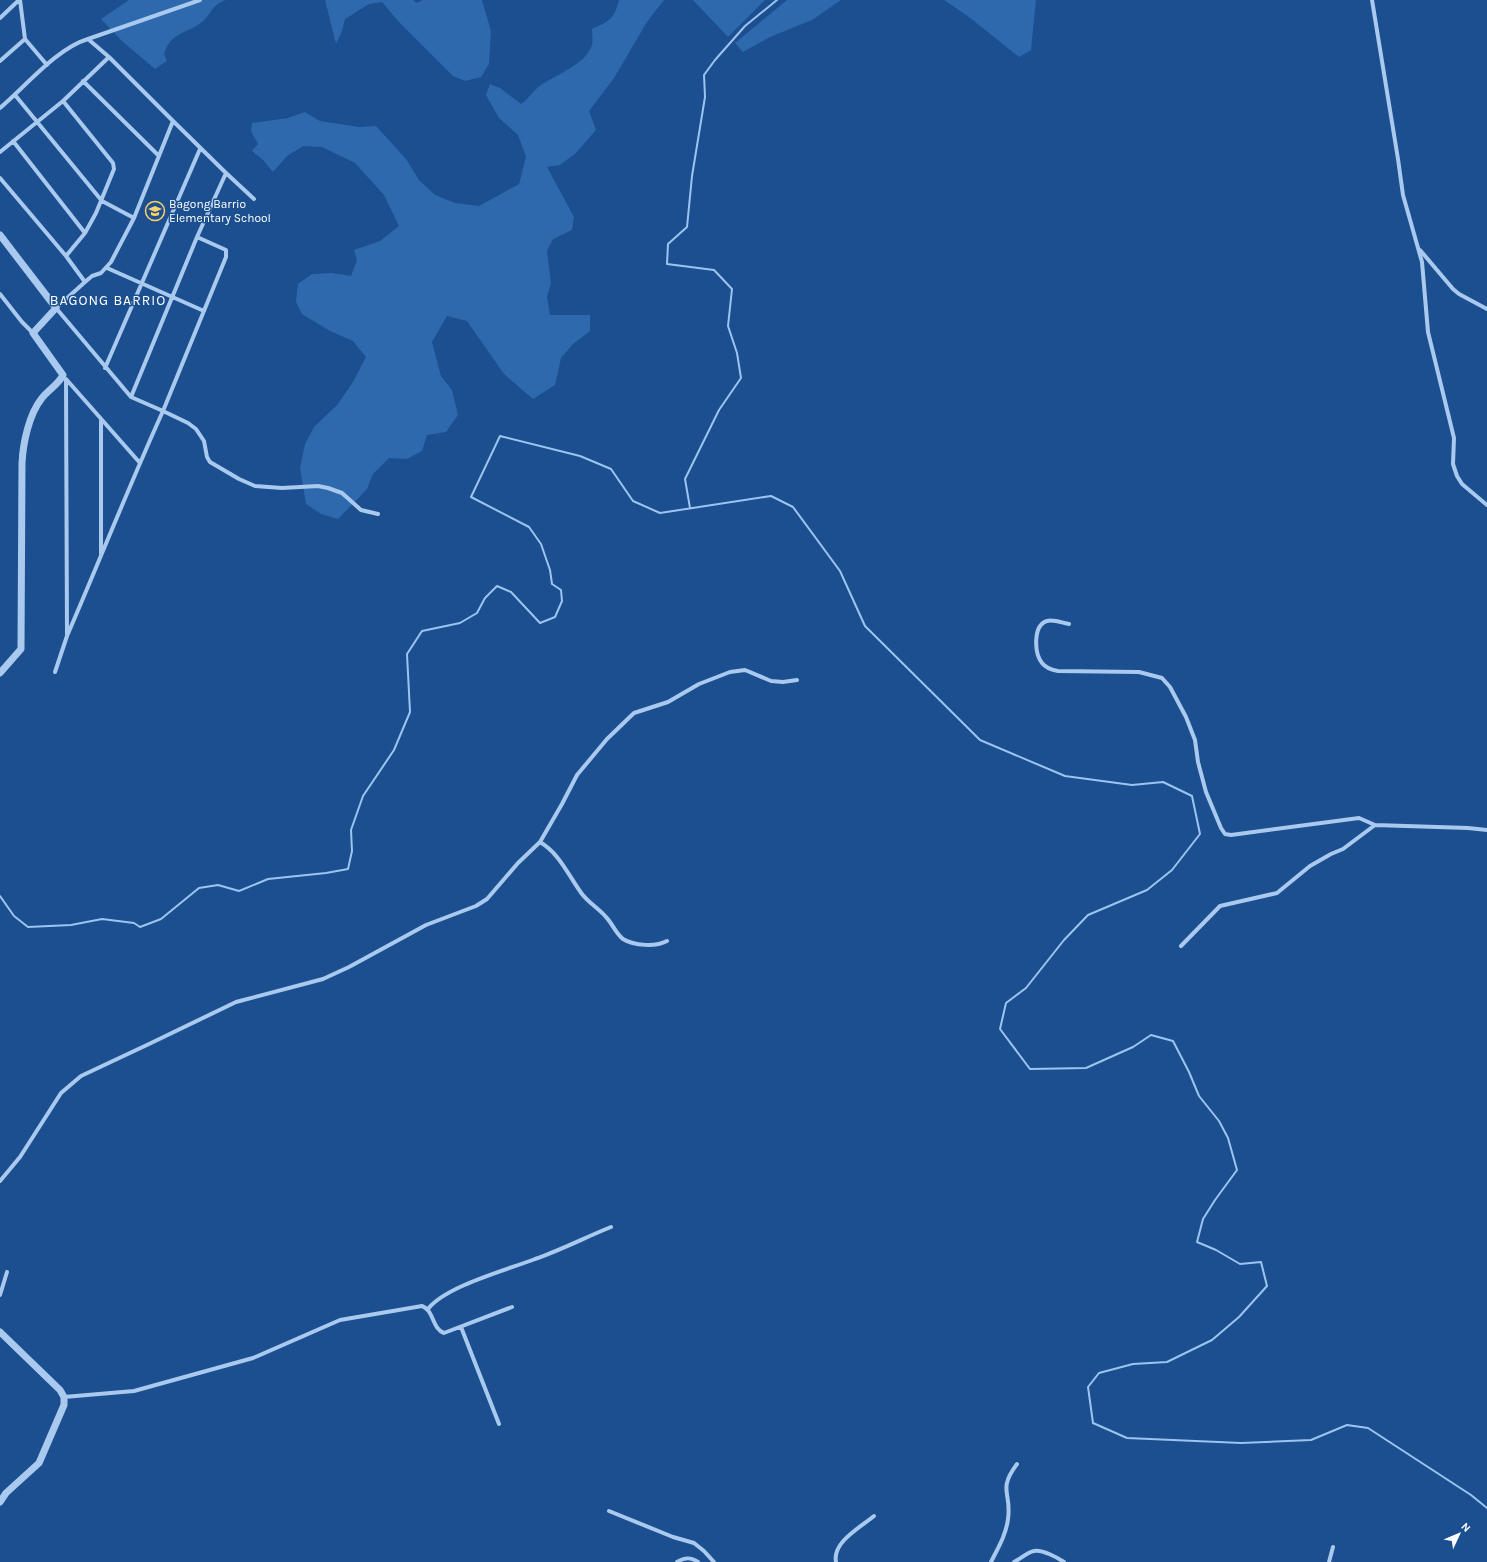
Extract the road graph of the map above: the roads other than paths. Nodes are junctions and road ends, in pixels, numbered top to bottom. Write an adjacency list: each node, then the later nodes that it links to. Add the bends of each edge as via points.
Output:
1 (20, 0): 4 (street); 5 (street)
2 (200, 0): 6 (street)
3 (1372, 0): 28 (street, via 1400,184)
4 (0, 18)
5 (25, 39): 8 (street); 9 (street)
6 (88, 39): 7 (street); 9 (street, via 82,40)
7 (109, 57): 10 (street); 15 (street)
8 (0, 61)
9 (47, 65): 11 (street)
10 (83, 81): 12 (street); 19 (street)
11 (16, 95): 13 (street); 14 (street)
12 (62, 101): 14 (street); 23 (street, via 113,163 114,169)
13 (0, 108)
14 (38, 121): 16 (street); 23 (street)
15 (173, 121): 17 (street); 19 (street)
16 (13, 141): 18 (street); 25 (street)
17 (200, 149): 20 (street); 32 (street)
18 (0, 152)
19 (159, 156): 24 (street)
20 (226, 173): 22 (street); 27 (street)
21 (0, 178): 29 (street)
22 (254, 199)
23 (102, 201): 24 (street); 25 (street)
24 (134, 218): 30 (street)
25 (85, 233): 29 (street)
26 (0, 235): 35 (street)
27 (197, 237): 34 (street); 37 (street, via 226,250 226,257)
28 (1418, 248): 36 (street, via 1453,289); 45 (street, via 1422,262 1428,332 1454,438 1453,464 1462,484)
29 (66, 256): 31 (street)
30 (106, 268): 31 (street); 32 (street)
31 (85, 282): 35 (street)
32 (141, 284): 34 (street); 39 (street)
33 (0, 294): 38 (street)
34 (171, 298): 37 (street); 41 (street)
35 (56, 308): 38 (street); 39 (street)
36 (1487, 309)
37 (204, 311): 42 (street)
38 (33, 333): 40 (street)
39 (105, 368): 41 (street)
40 (64, 377): 43 (street); 49 (street); 50 (street, via 38,403 25,436 22,477 21,649)
41 (131, 397): 42 (street)
42 (163, 412): 44 (street); 46 (street, via 196,429 204,441 210,462 239,479 255,486 328,488 342,493 361,510)
43 (101, 419): 44 (street); 47 (street)
44 (140, 463): 47 (street)
45 (1487, 505)
46 (378, 514)
47 (101, 558): 49 (street)
48 (1069, 624): 53 (street, via 1049,620 1040,628 1035,643 1042,664 1058,671 1139,672 1162,678 1170,687 1186,717 1206,792 1225,834 1359,818)
49 (67, 636): 51 (street)
50 (0, 672)
51 (55, 672)
52 (797, 680): 55 (street, via 771,681 745,670 730,672 699,684 668,702 634,713 607,739 577,775)
53 (1375, 825): 54 (street); 57 (street, via 1338,852 1310,866 1277,893 1220,906)
54 (1487, 830)
55 (540, 842): 56 (street, via 555,854 582,894 607,918 623,939 652,945); 58 (street, via 487,899 476,906 426,925 324,979 236,1002 81,1076 61,1093 20,1157)
56 (667, 941)
57 (1181, 946)
58 (0, 1181)
59 (611, 1227): 63 (street, via 439,1297)
60 (7, 1272): 61 (street)
61 (0, 1294)
62 (512, 1307): 64 (street)
63 (428, 1309): 64 (street, via 440,1331 444,1333); 66 (street, via 422,1306 340,1320 253,1358 134,1391)
64 (461, 1327): 67 (street)
65 (0, 1332): 66 (street, via 60,1390)
66 (64, 1398): 69 (street, via 62,1412 39,1463 6,1493)
67 (498, 1424)
68 (1018, 1464): 77 (street, via 1009,1475 1006,1486 1009,1508 1004,1536)
69 (0, 1502)
70 (609, 1511): 75 (street, via 694,1543)
71 (874, 1516): 76 (street, via 837,1548)
72 (1333, 1547): 80 (street)
73 (677, 1562): 74 (street, via 684,1558)
74 (698, 1562)
75 (714, 1562)
76 (836, 1562)
77 (991, 1562)
78 (1014, 1562): 79 (street, via 1038,1550)
79 (1064, 1562)
80 (1329, 1562)

